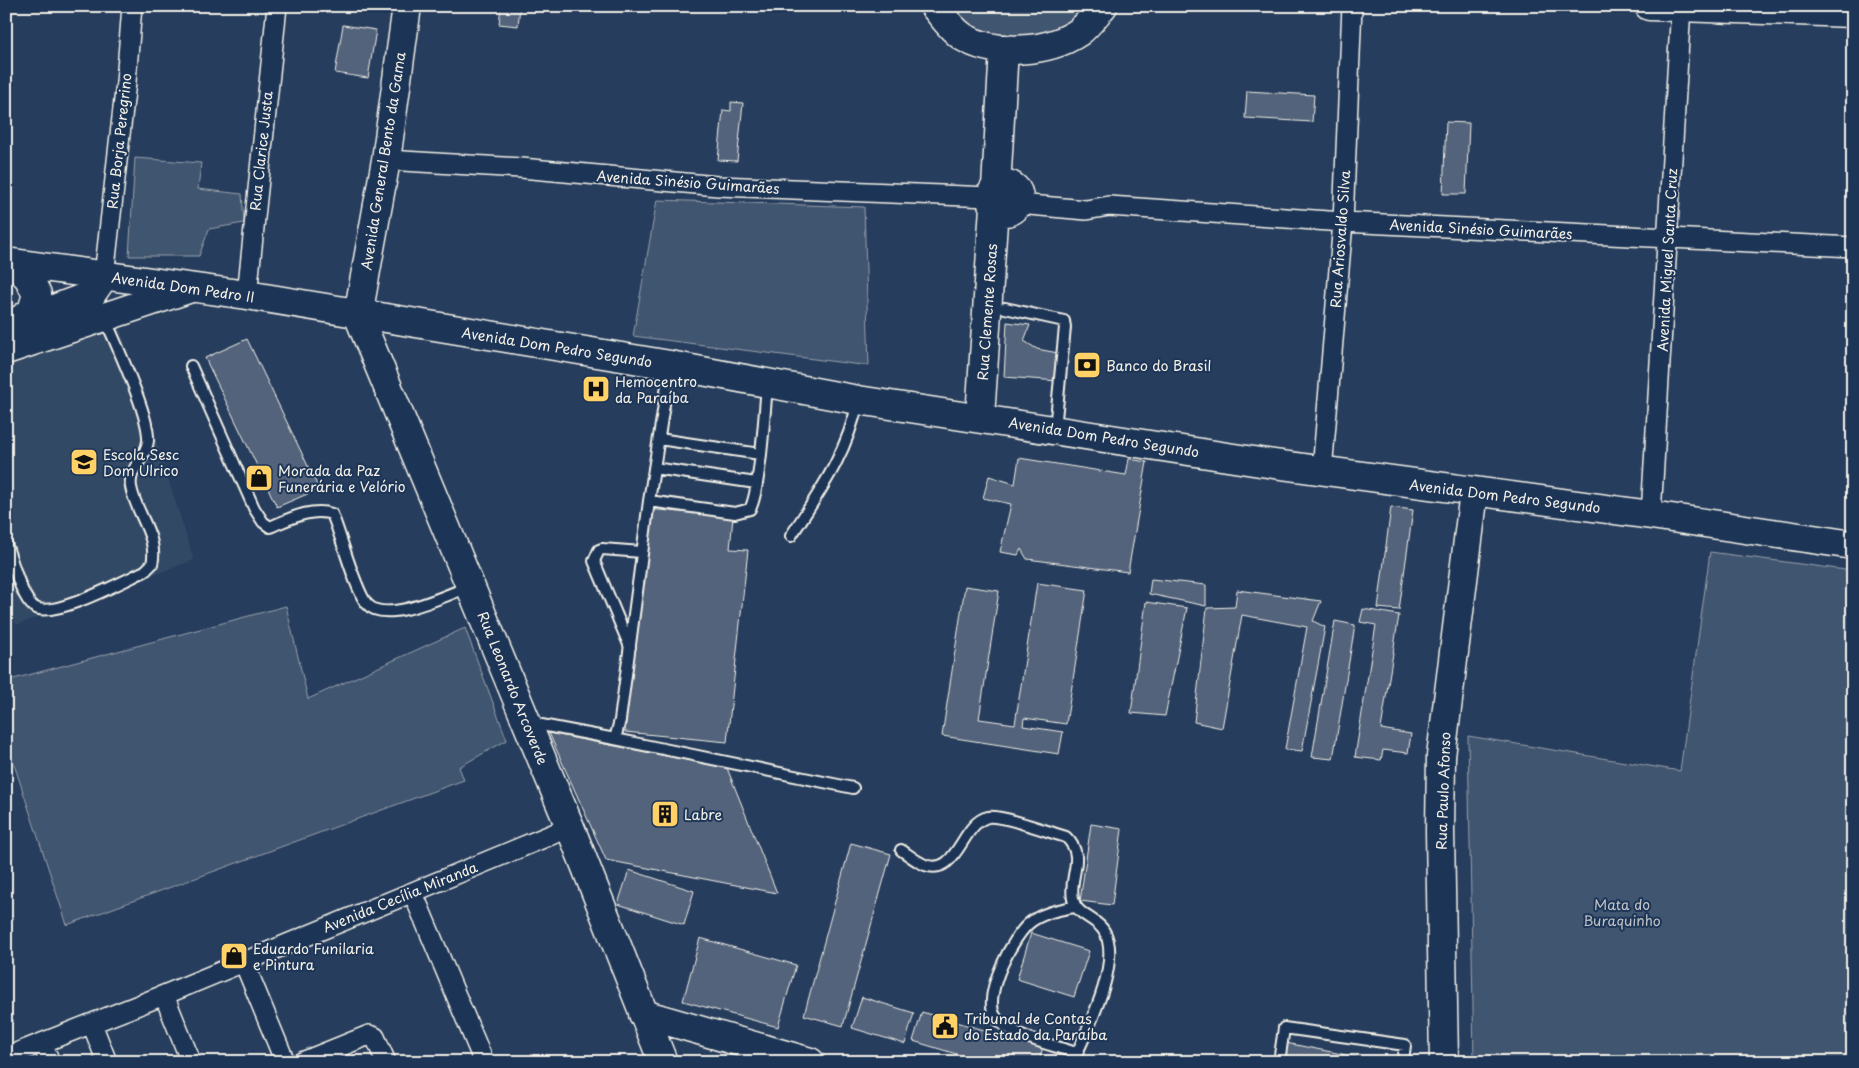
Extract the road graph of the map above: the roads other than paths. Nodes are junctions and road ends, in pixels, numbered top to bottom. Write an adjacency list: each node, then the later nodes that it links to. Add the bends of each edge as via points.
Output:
1 (132, 6): 18 (street, Rua Borja Peregrino)
2 (277, 6): 20 (street, Rua Clarice Justa)
3 (407, 6): 12 (main road, Avenida General Bento da Gama)
4 (934, 6): 11 (main road, via 950,27 963,37 981,45)
5 (1103, 6): 11 (main road, via 1079,31 1066,39)
6 (1352, 6): 14 (street, Rua Ariosvaldo Silva)
7 (1649, 6): 8 (main road)
8 (1681, 8): 9 (main road); 15 (street, Avenida Miguel Santa Cruz)
9 (1818, 9): 10 (main road)
10 (1853, 13)
11 (1011, 49): 13 (main road, Rua Clemente Rosas)
12 (386, 160): 13 (street, Avenida Sinésio Guimarães, via 521,168 718,186); 22 (main road, Avenida General Bento da Gama)
13 (1006, 198): 14 (street, Avenida Sinésio Guimarães, via 1086,210 1109,206); 21 (main road, Rua Clemente Rosas); 29 (main road, Rua Clemente Rosas)
14 (1343, 222): 15 (street, Avenida Sinésio Guimarães); 34 (street, Rua Ariosvaldo Silva)
15 (1668, 238): 16 (street, Avenida Sinésio Guimarães); 38 (street, Avenida Miguel Santa Cruz)
16 (1853, 247)
17 (10, 263): 18 (main road, Avenida Dom Pedro II); 24 (main road, via 28,277 37,294 32,311)
18 (104, 276): 19 (main road, Avenida Dom Pedro II); 24 (main road, via 90,295)
19 (191, 288): 20 (main road, Avenida Dom Pedro II); 23 (main road)
20 (248, 295): 22 (main road, Avenida Dom Pedro II)
21 (1005, 308): 29 (main road, Rua Clemente Rosas); 30 (lane, via 1064,322)
22 (358, 315): 26 (main road, Avenida Dom Pedro Segundo); 43 (main road, Rua Leonardo Arcoverde)
23 (105, 317): 24 (main road); 40 (lane, via 144,415 148,441 130,477 152,545 152,564 145,571 72,604 42,610 34,607 26,597)
24 (8, 334)
25 (191, 366): 43 (lane, via 263,522 270,526 322,511 332,514 367,604 377,611 404,610)
26 (670, 366): 27 (main road, Avenida Dom Pedro Segundo); 31 (lane)
27 (767, 383): 28 (main road, Avenida Dom Pedro Segundo); 32 (lane)
28 (858, 400): 29 (main road, Avenida Dom Pedro Segundo); 39 (lane, via 847,443 833,472)
29 (987, 418): 30 (main road, Avenida Dom Pedro Segundo)
30 (1055, 430): 34 (main road, Avenida Dom Pedro Segundo)
31 (659, 439): 32 (lane); 33 (lane)
32 (760, 454): 35 (lane)
33 (654, 468): 35 (lane); 37 (lane)
34 (1322, 471): 36 (main road, Avenida Dom Pedro Segundo)
35 (756, 483): 37 (lane, via 750,509 741,513)
36 (1474, 492): 38 (main road, Avenida Dom Pedro Segundo); 70 (main road, Rua Paulo Afonso, via 1441,756)
37 (649, 501): 42 (lane)
38 (1652, 514): 41 (main road, Avenida Dom Pedro Segundo)
39 (791, 536)
40 (6, 544)
41 (1853, 545)
42 (642, 552): 44 (lane); 44 (lane, via 602,549 598,550 594,561)
43 (472, 586): 45 (main road, Rua Leonardo Arcoverde)
44 (630, 648): 46 (lane)
45 (527, 722): 46 (lane); 48 (main road, Rua Leonardo Arcoverde)
46 (615, 739): 47 (lane)
47 (852, 788)
48 (570, 827): 50 (street, Avenida Cecília Miranda); 54 (main road, Rua Leonardo Arcoverde)
49 (902, 850): 51 (lane, via 925,865 938,866 948,861 970,828 988,817 1066,837 1077,853 1072,897)
50 (413, 893): 52 (street, Avenida Cecília Miranda); 65 (street)
51 (1075, 907): 58 (lane, via 1104,930 1110,947 1103,992); 58 (lane, via 1053,910 1031,922 1010,948 996,979 992,1001 994,1014 1004,1027)
52 (243, 960): 53 (street, Avenida Cecília Miranda); 62 (street)
53 (164, 995): 55 (street, Avenida Cecília Miranda); 61 (street)
54 (643, 1014): 66 (main road, Rua Leonardo Arcoverde); 67 (main road)
55 (92, 1024): 56 (street, Avenida Cecília Miranda); 60 (street)
56 (42, 1042): 57 (street, Avenida Cecília Miranda); 59 (street)
57 (6, 1057)
58 (1074, 1057)
59 (50, 1062)
60 (107, 1062)
61 (191, 1062)
62 (285, 1062)
63 (302, 1062): 64 (street, via 372,1035)
64 (386, 1062)
65 (484, 1062)
66 (663, 1062)
67 (810, 1062)
68 (1278, 1062): 69 (lane, via 1284,1028 1405,1045)
69 (1403, 1062)
70 (1444, 1062)

